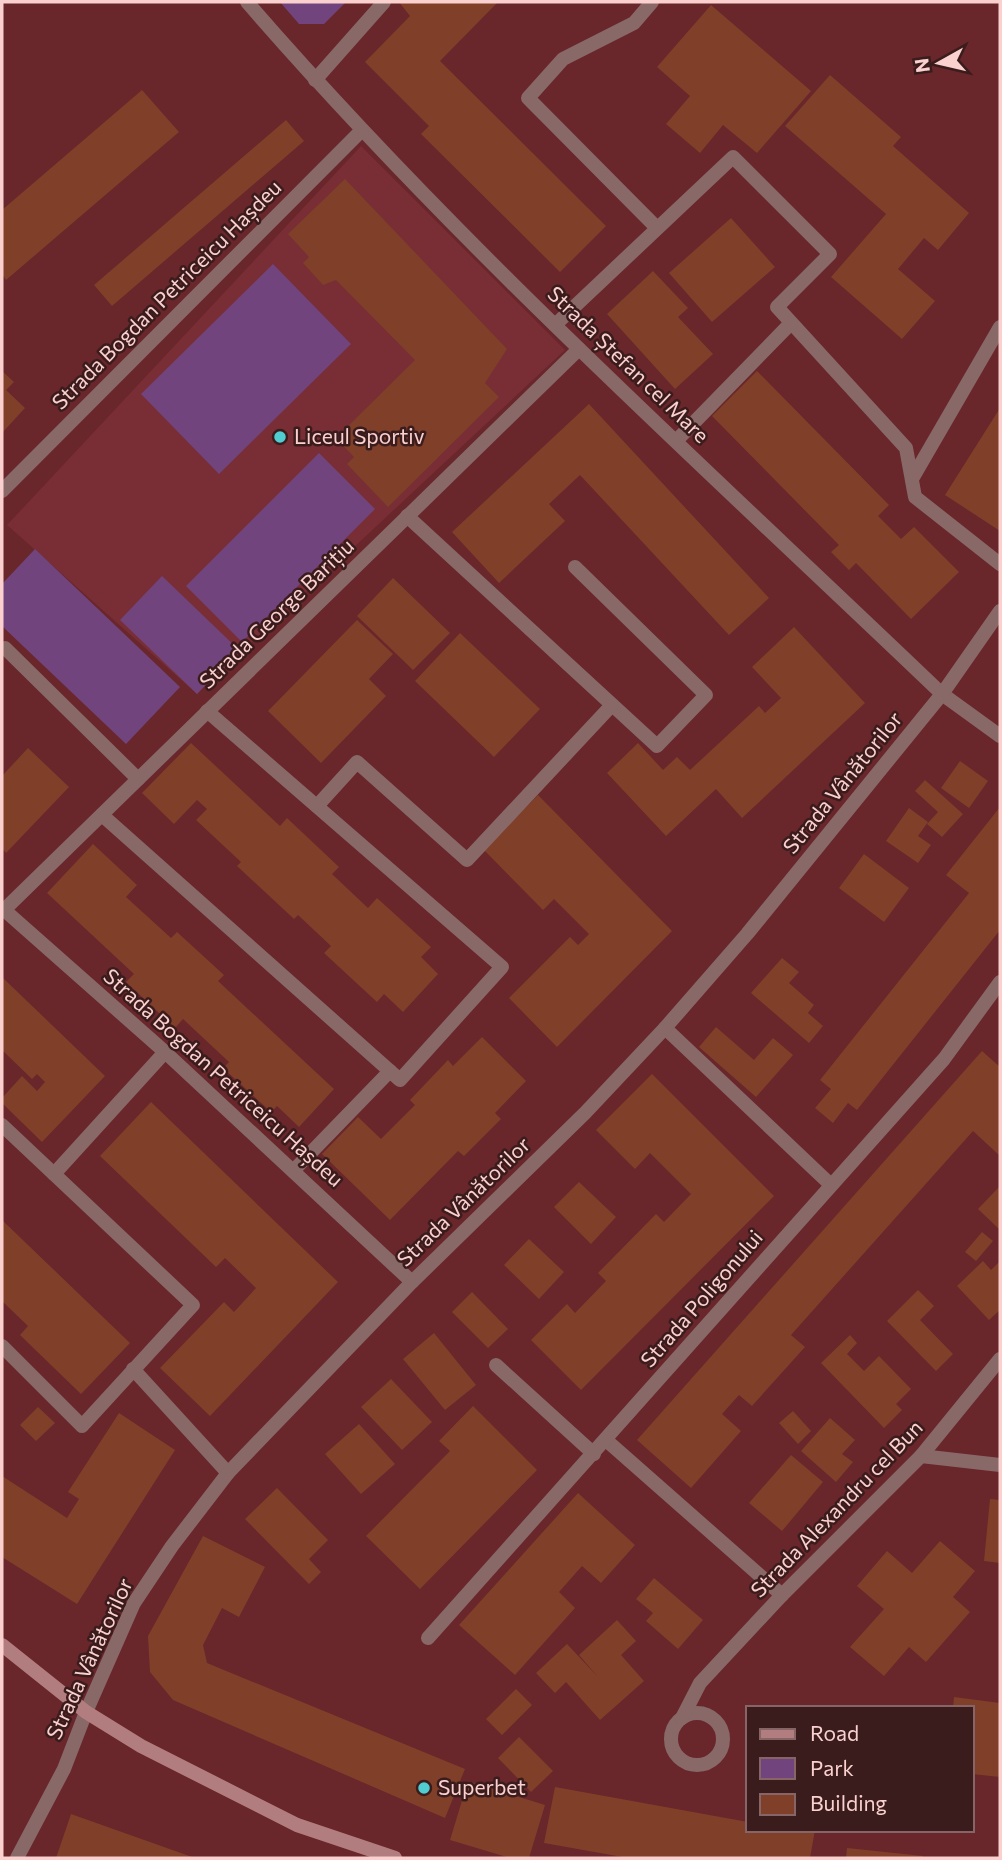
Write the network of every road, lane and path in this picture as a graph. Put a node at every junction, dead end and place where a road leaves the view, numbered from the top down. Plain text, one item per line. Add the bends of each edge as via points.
1 (247, 2) edge
2 (384, 2) edge
3 (652, 2) edge
4 (315, 80) junction
5 (362, 130) junction
6 (657, 228) junction
7 (791, 323) junction
8 (555, 325) junction
9 (1000, 327) edge
10 (579, 349) junction
11 (676, 442) junction
12 (912, 480) junction
13 (2, 491) edge
14 (407, 516) junction
15 (1000, 564) edge
16 (575, 567) dead end
17 (1000, 611) edge
18 (5, 648) dead end
19 (942, 694) junction
20 (612, 705) junction
21 (207, 711) junction
22 (1000, 736) edge
23 (138, 779) junction
24 (317, 806) junction
25 (102, 814) junction
26 (3, 909) edge
27 (1000, 982) edge
28 (665, 1028) junction
29 (165, 1052) junction
30 (390, 1072) junction
31 (2, 1125) edge
32 (294, 1170) junction
33 (54, 1174) junction
34 (831, 1185) junction
35 (412, 1282) junction
36 (2, 1346) edge
37 (1000, 1359) edge
38 (496, 1365) dead end
39 (133, 1369) junction
40 (606, 1440) junction
41 (594, 1454) junction
42 (921, 1456) junction
43 (1000, 1465) edge
44 (228, 1473) junction
45 (782, 1595) junction
46 (428, 1638) dead end
47 (2, 1645) edge
48 (700, 1683) junction
49 (86, 1712) junction
50 (709, 1716) junction
51 (681, 1718) junction
52 (17, 1858) edge
53 (395, 1858) edge

1 - 4 street, Strada Ștefan cel Mare
2 - 4 street
3 - 6 street via 634,23 564,58 528,98
4 - 5 street, Strada Ștefan cel Mare
5 - 8 street, Strada Ștefan cel Mare
5 - 13 street, Strada Bogdan Petriceicu Hașdeu
6 - 7 street via 733,158 830,254 777,307
6 - 8 street
7 - 11 street
7 - 12 street via 906,448
8 - 10 street, Strada Ștefan cel Mare
9 - 12 street
10 - 11 street, Strada Ștefan cel Mare
10 - 14 street, Strada George Barițiu
11 - 19 street, Strada Ștefan cel Mare
12 - 15 street via 915,497
14 - 20 street
14 - 21 street, Strada George Barițiu
16 - 20 street via 706,695 657,746
17 - 19 street, Strada Vânătorilor
18 - 23 street
19 - 22 street, Strada Ștefan cel Mare
19 - 28 street, Strada Vânătorilor
20 - 24 street via 467,860 357,762
21 - 23 street, Strada George Barițiu
21 - 24 street
23 - 25 street, Strada George Barițiu
24 - 30 street via 502,967 400,1080
25 - 26 street, Strada George Barițiu
25 - 30 street
26 - 29 street, Strada Bogdan Petriceicu Hașdeu
27 - 34 street, Strada Poligonului via 944,1059
28 - 34 street
28 - 35 street, Strada Vânătorilor
29 - 32 street, Strada Bogdan Petriceicu Hașdeu
29 - 33 street
30 - 32 street
31 - 33 street
32 - 35 street, Strada Bogdan Petriceicu Hașdeu
33 - 39 street via 193,1305
34 - 40 street, Strada Poligonului
35 - 44 street, Strada Vânătorilor
36 - 39 street via 82,1426
37 - 42 street, Strada Alexandru cel Bun
38 - 41 street
39 - 44 street
40 - 41 street, Strada Poligonului
40 - 45 street
41 - 46 street, Strada Poligonului
42 - 43 street
42 - 45 street, Strada Alexandru cel Bun
44 - 49 street, Strada Vânătorilor via 134,1603
45 - 48 street, Strada Alexandru cel Bun
47 - 49 main road
48 - 50 street
48 - 51 street, Strada Alexandru cel Bun
49 - 52 street, Strada Vânătorilor via 64,1769
49 - 53 main road via 141,1746 297,1825
50 - 51 street via 701,1713
50 - 51 street via 723,1738 721,1749 700,1765 685,1762 673,1749 672,1732

